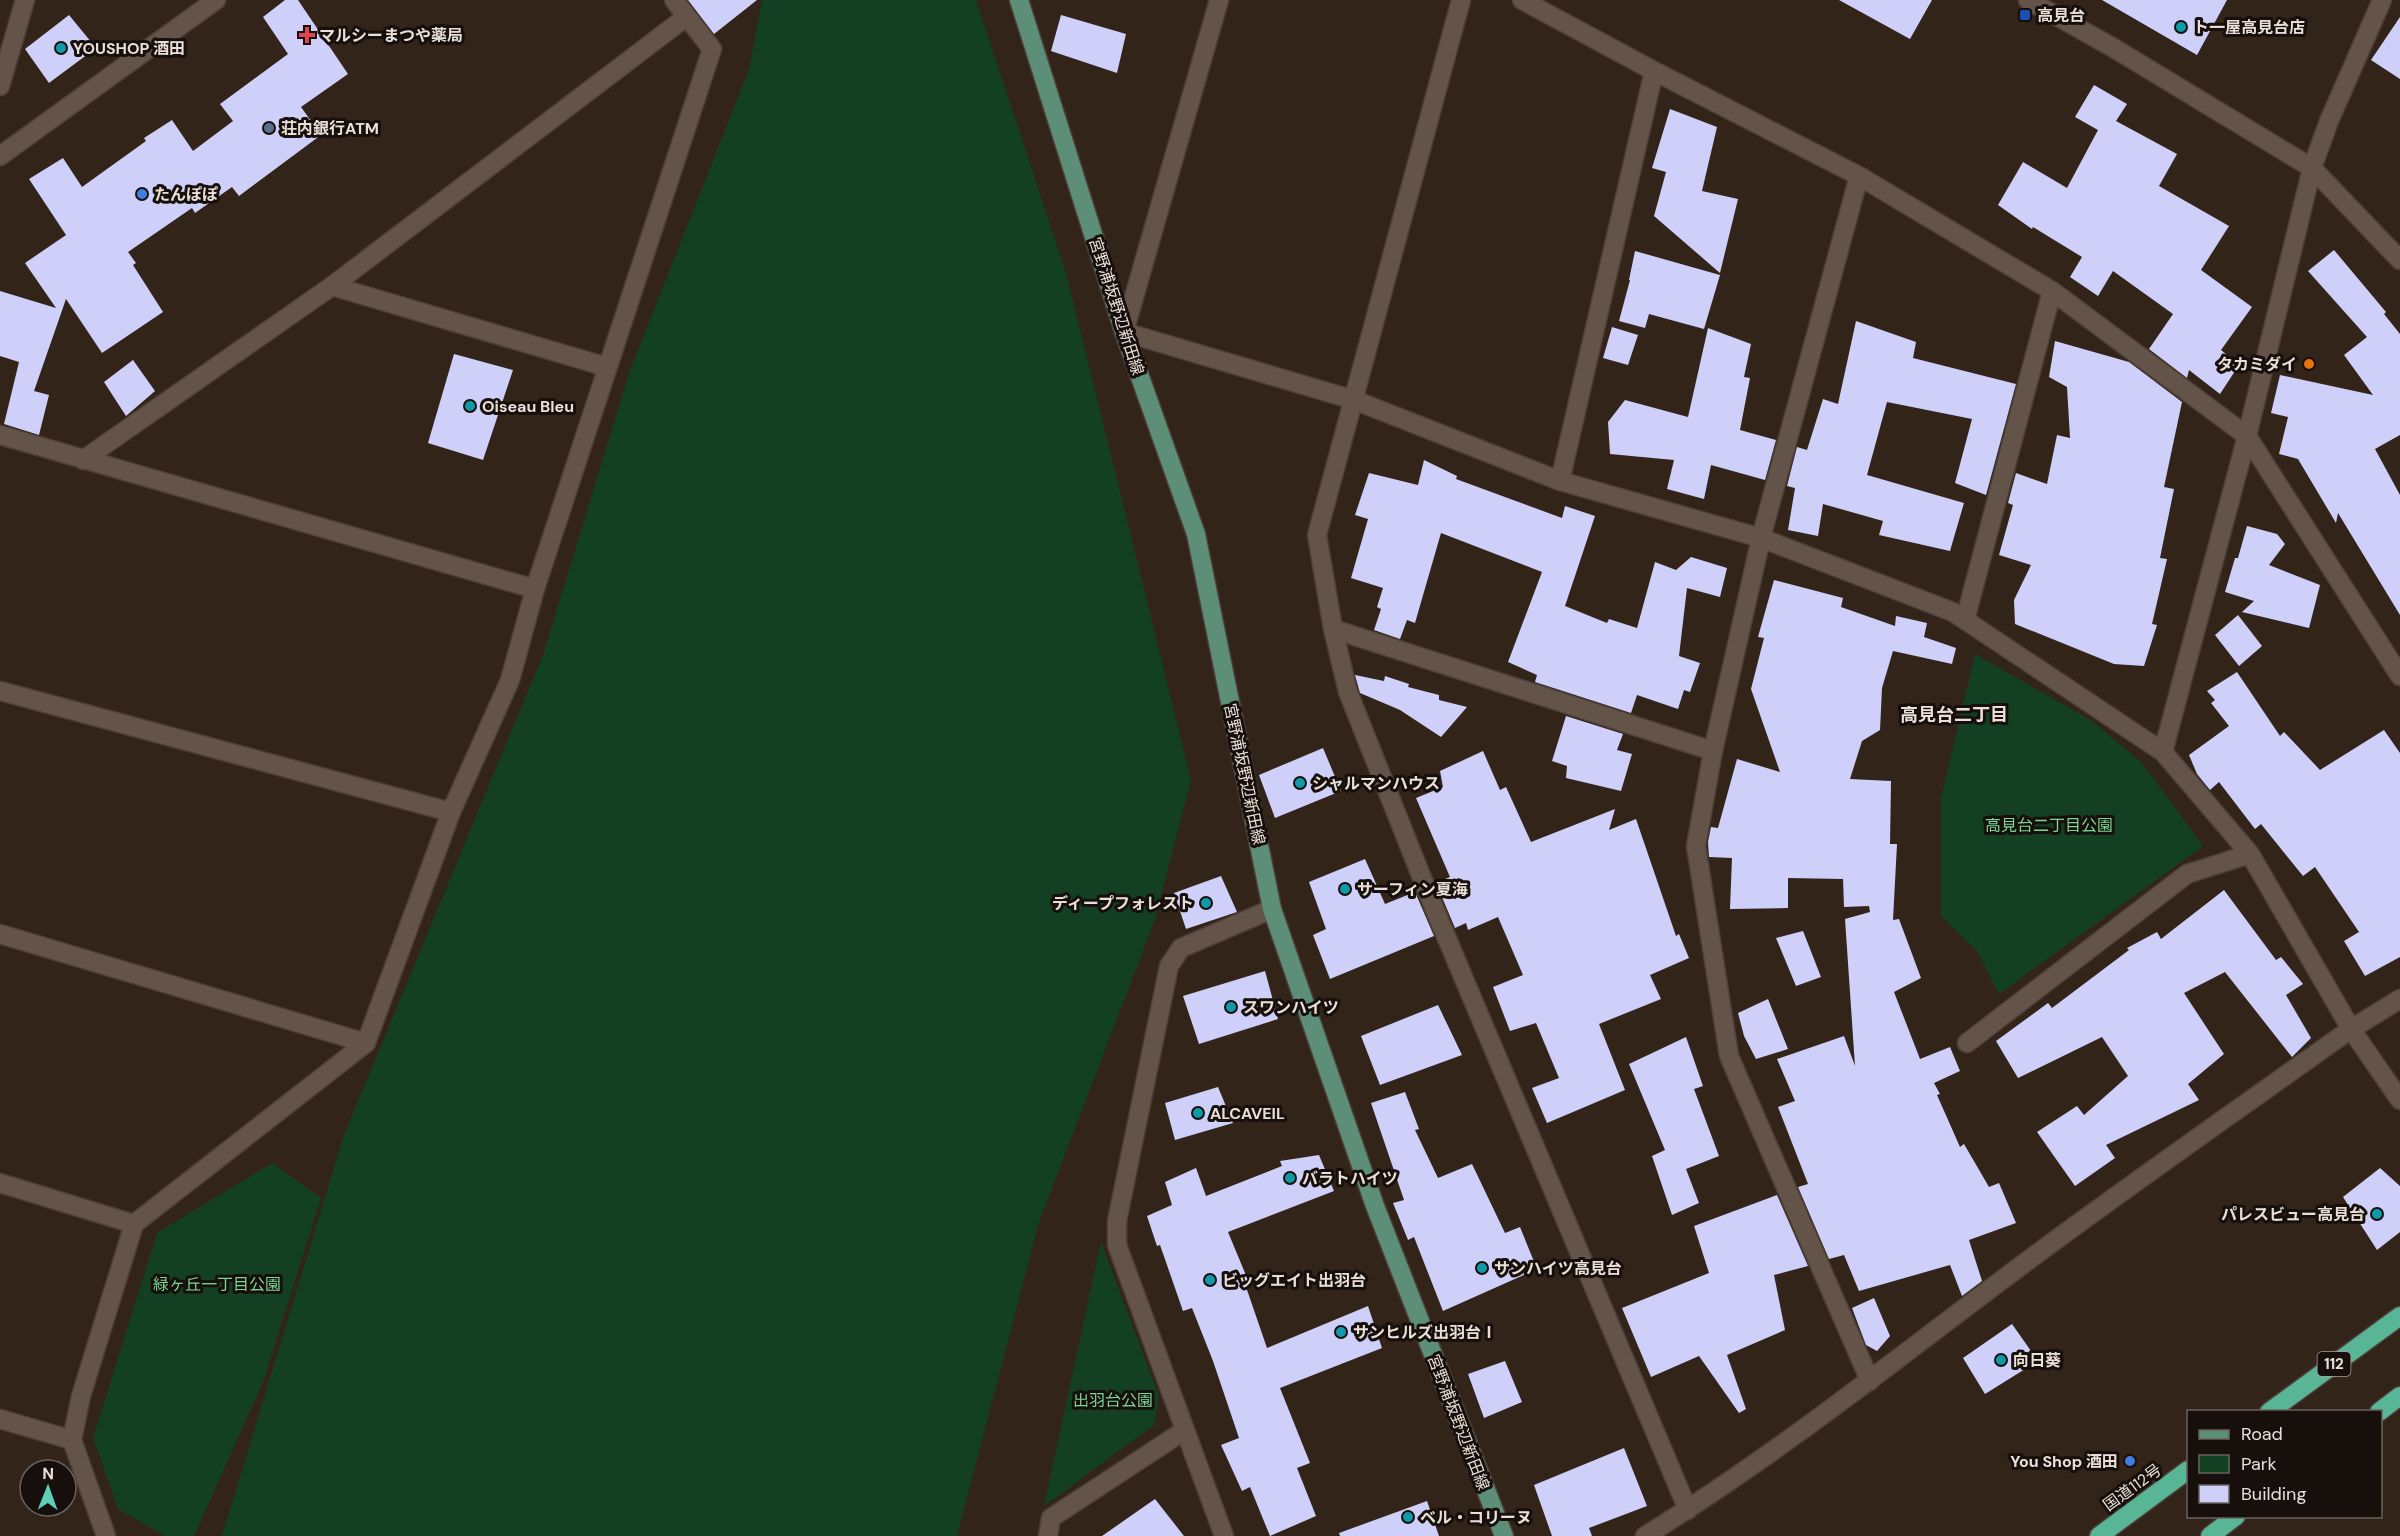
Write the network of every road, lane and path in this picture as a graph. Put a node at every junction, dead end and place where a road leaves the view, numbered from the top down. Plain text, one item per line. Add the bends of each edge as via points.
1 (25, 0) edge
2 (216, 0) edge
3 (674, 0) edge
4 (1019, 0) edge
5 (1219, 0) edge
6 (1461, 0) edge
7 (1522, 0) edge
8 (2028, 0) edge
9 (2382, 0) edge
10 (686, 17) junction
11 (1654, 71) junction
12 (0, 86) edge
13 (0, 156) edge
14 (2312, 168) junction
15 (1859, 176) junction
16 (2400, 260) edge
17 (332, 286) junction
18 (2052, 291) junction
19 (1124, 332) junction
20 (607, 367) junction
21 (1354, 400) junction
22 (0, 435) edge
23 (2247, 436) junction
24 (83, 460) junction
25 (1560, 481) junction
26 (1761, 538) junction
27 (535, 589) junction
28 (1965, 620) junction
29 (1333, 629) junction
30 (2400, 676) edge
31 (0, 691) edge
32 (1713, 751) junction
33 (2163, 752) junction
34 (452, 812) junction
35 (2250, 854) junction
36 (1272, 909) junction
37 (0, 934) edge
38 (2400, 999) edge
39 (2351, 1029) junction
40 (1968, 1043) dead end
41 (366, 1044) junction
42 (2400, 1100) edge
43 (0, 1183) edge
44 (134, 1224) junction
45 (2400, 1316) edge
46 (1870, 1381) junction
47 (2400, 1396) edge
48 (2272, 1410) edge
49 (2382, 1410) edge
50 (0, 1419) edge
51 (1185, 1430) junction
52 (72, 1440) junction
53 (2187, 1471) edge
54 (1688, 1510) junction
55 (2233, 1518) edge
56 (106, 1536) edge
57 (1048, 1536) edge
58 (1224, 1536) edge
59 (1504, 1536) edge
60 (1646, 1536) edge
61 (2099, 1536) edge
62 (2210, 1536) edge

1 - 12 street
2 - 13 street
3 - 10 street
4 - 19 main road, 宮野浦坂野辺新田線
5 - 19 street
6 - 21 street
7 - 11 street
8 - 14 street
9 - 14 street
10 - 17 street
10 - 20 street via 712,49
11 - 15 street
11 - 25 street
14 - 16 street
14 - 23 street
15 - 18 street
15 - 26 street
17 - 20 street
17 - 24 street
18 - 23 street
18 - 28 street
19 - 21 street
19 - 36 main road, 宮野浦坂野辺新田線 via 1196,534
20 - 27 street
21 - 25 street
21 - 29 street via 1317,535
22 - 24 street
23 - 30 street
23 - 33 street
24 - 27 street
25 - 26 street
26 - 28 street
26 - 32 street
27 - 34 street via 510,680
28 - 33 street
29 - 32 street
29 - 54 street via 1348,692 1432,903
31 - 34 street
32 - 46 street via 1696,846 1729,1056
33 - 35 street
34 - 41 street
35 - 39 street
35 - 40 street via 2187,874
36 - 51 street via 1182,948 1169,966 1117,1221 1117,1245
36 - 59 main road, 宮野浦坂野辺新田線 via 1375,1206
37 - 41 street
38 - 39 street
39 - 42 street
39 - 46 street via 2052,1243
41 - 44 street
43 - 44 street
44 - 52 street via 81,1396
45 - 48 highway, 112
46 - 54 street
47 - 49 highway
50 - 52 street
51 - 57 street via 1051,1518
51 - 58 street
52 - 56 street
53 - 61 highway, 国道112号
54 - 60 street
55 - 62 highway

